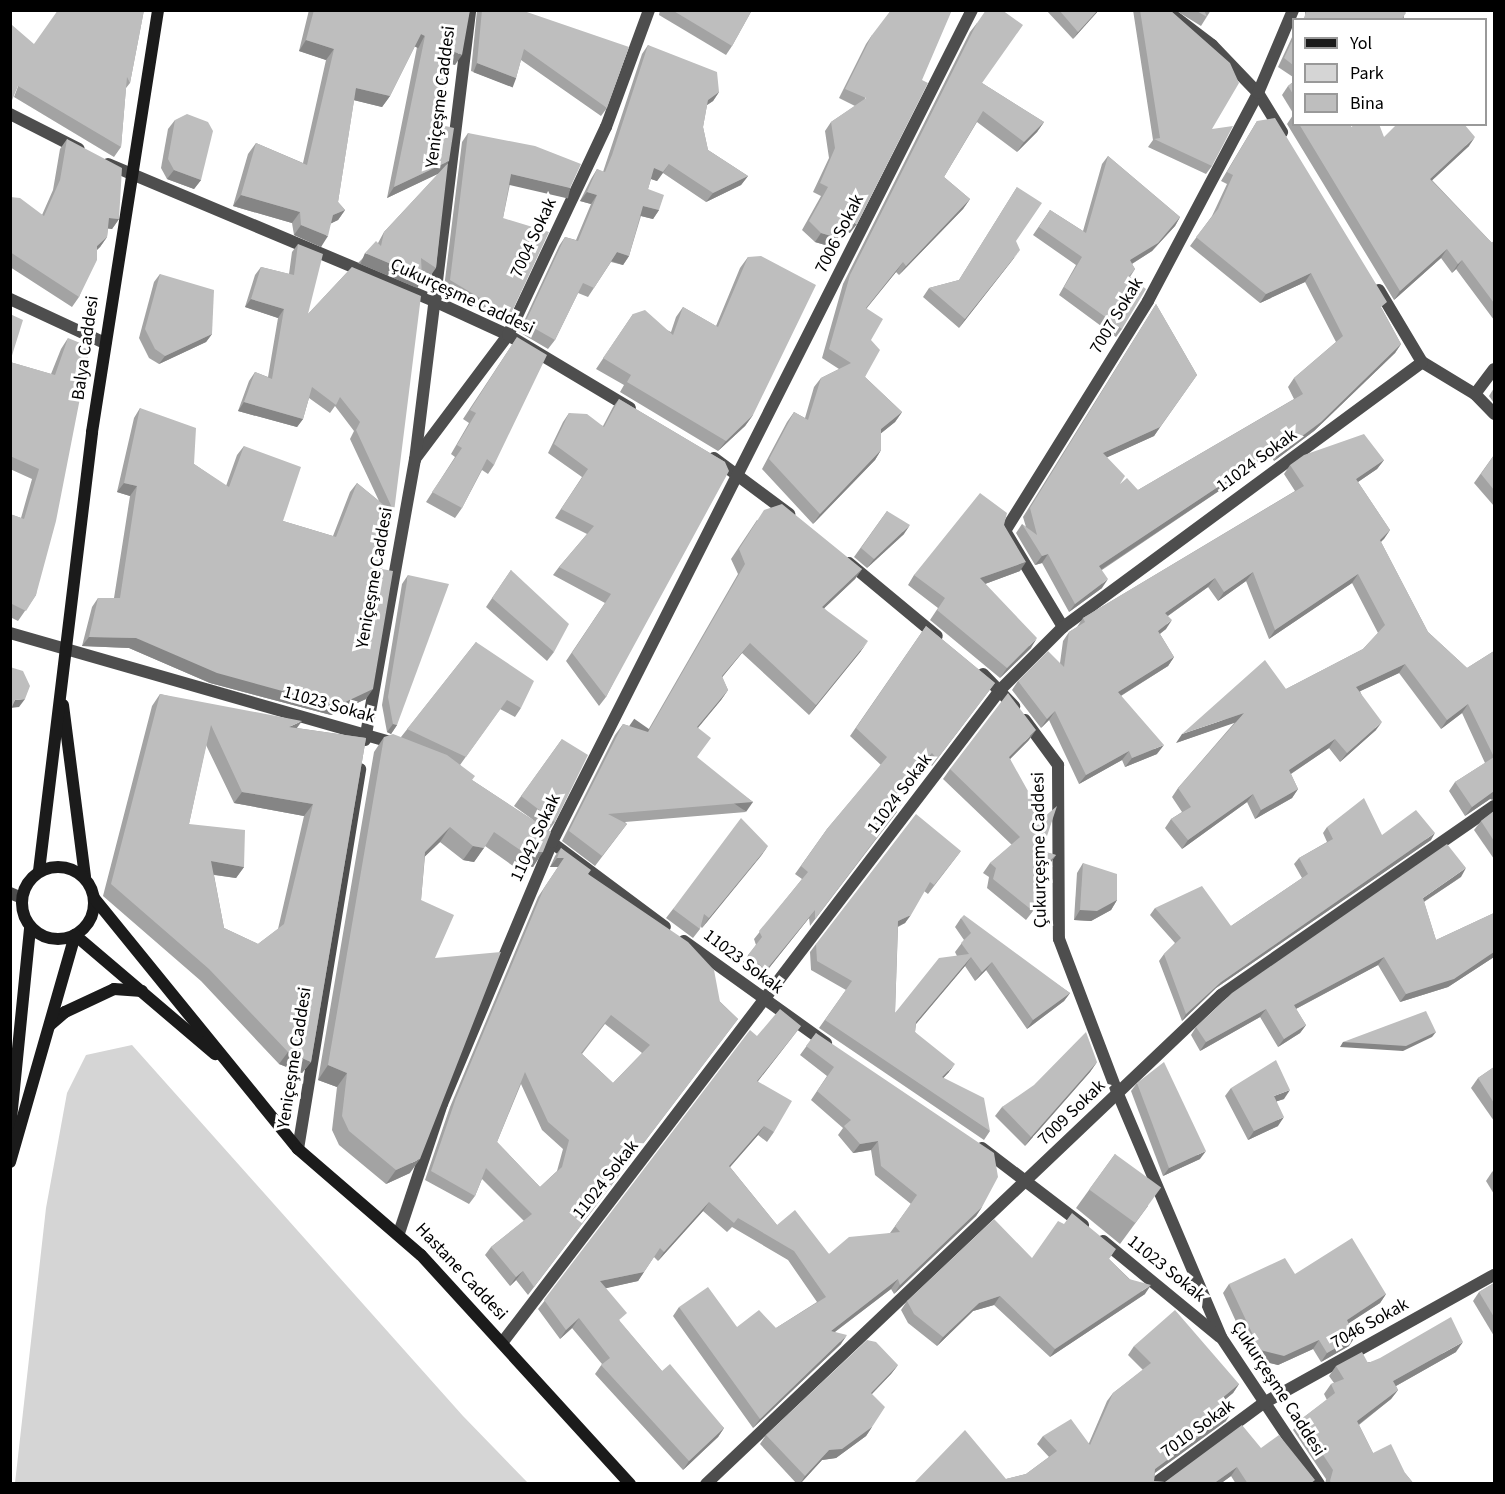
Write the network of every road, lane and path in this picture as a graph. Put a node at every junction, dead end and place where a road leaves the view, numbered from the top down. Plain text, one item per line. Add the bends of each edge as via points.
1 (158, 10) edge
2 (470, 10) edge
3 (648, 10) edge
4 (972, 10) edge
5 (1166, 10) edge
6 (1293, 10) edge
7 (1258, 93) junction
8 (10, 114) edge
9 (1288, 142) edge
10 (130, 175) junction
11 (1373, 282) edge
12 (10, 299) edge
13 (432, 300) junction
14 (508, 336) junction
15 (105, 343) junction
16 (1422, 362) junction
17 (1494, 369) edge
18 (1475, 394) junction
19 (639, 413) edge
20 (1494, 414) edge
21 (699, 449) edge
22 (415, 460) junction
23 (740, 473) junction
24 (803, 525) edge
25 (839, 555) edge
26 (1063, 627) junction
27 (10, 633) edge
28 (947, 644) edge
29 (67, 653) junction
30 (974, 666) edge
31 (1001, 689) junction
32 (60, 692) junction
33 (366, 733) junction
34 (409, 749) edge
35 (1494, 806) edge
36 (524, 822) edge
37 (552, 842) junction
38 (39, 871) junction
39 (85, 877) junction
40 (16, 895) edge
41 (94, 898) junction
42 (30, 928) junction
43 (75, 936) junction
44 (142, 990) junction
45 (767, 1003) junction
46 (49, 1026) junction
47 (835, 1049) edge
48 (1118, 1094) junction
49 (258, 1095) junction
50 (10, 1129) edge
51 (970, 1140) edge
52 (298, 1149) junction
53 (10, 1162) edge
54 (1028, 1180) junction
55 (399, 1233) junction
56 (1494, 1275) edge
57 (1221, 1337) junction
58 (502, 1343) junction
59 (1262, 1404) junction
60 (630, 1484) edge
61 (706, 1484) edge
62 (1154, 1484) edge
63 (1319, 1484) edge

1 - 10 main road, Balya Caddesi
2 - 13 street, Yeniçeşme Caddesi
3 - 14 street, 7004 Sokak via 606,127
4 - 23 street, 7006 Sokak
5 - 7 street via 1212,45
6 - 7 street, 7007 Sokak
7 - 9 street
7 - 26 street, 7007 Sokak via 1148,301 1005,531
8 - 10 street, Çukurçeşme Caddesi
10 - 13 street, Çukurçeşme Caddesi
10 - 15 main road, Balya Caddesi
11 - 16 street
12 - 15 street
13 - 14 street, Çukurçeşme Caddesi
13 - 22 street, Yeniçeşme Caddesi
14 - 19 street, Çukurçeşme Caddesi
14 - 22 street, 7004 Sokak
15 - 29 main road, Balya Caddesi
16 - 18 street
16 - 26 street, 11024 Sokak
17 - 18 street
18 - 20 street
21 - 23 street
22 - 33 street, Yeniçeşme Caddesi
23 - 24 street
23 - 37 street, 11042 Sokak
25 - 28 street
26 - 31 street, 11024 Sokak
27 - 29 street, 11023 Sokak
29 - 32 main road, Balya Caddesi
29 - 33 street, 11023 Sokak
30 - 31 street, Çukurçeşme Caddesi
31 - 45 street, 11024 Sokak
31 - 48 street, Çukurçeşme Caddesi via 1058,765 1059,939
32 - 38 main road, Balya Caddesi
32 - 39 main road, Balya Caddesi
33 - 34 street, 11023 Sokak
33 - 52 street, Yeniçeşme Caddesi
35 - 48 street, 7009 Sokak via 1221,995
36 - 37 street, 11023 Sokak
37 - 45 street, 11023 Sokak
37 - 55 street, 11042 Sokak via 442,1104
38 - 39 main road via 63,868
38 - 40 main road, Balya Caddesi
39 - 41 main road, Balya Caddesi
40 - 42 main road, Balya Caddesi
41 - 43 main road via 91,920
41 - 49 main road, Hastane Caddesi
42 - 43 main road via 51,939
42 - 50 main road, Balya Caddesi
43 - 44 main road, Hastane Caddesi
43 - 46 main road
44 - 46 main road via 114,989 65,1012
44 - 49 main road, Hastane Caddesi
45 - 47 street, 11023 Sokak
45 - 58 street, 11024 Sokak
46 - 53 main road
48 - 54 street, 7009 Sokak
48 - 57 street, Çukurçeşme Caddesi
49 - 52 main road, Hastane Caddesi
51 - 54 street, 11023 Sokak
52 - 55 main road, Hastane Caddesi
54 - 57 street, 11023 Sokak
54 - 61 street, 7009 Sokak
55 - 58 main road, Hastane Caddesi
56 - 59 street, 7046 Sokak
57 - 59 street, Çukurçeşme Caddesi
58 - 60 main road, Hastane Caddesi
59 - 62 street, 7010 Sokak
59 - 63 street, Çukurçeşme Caddesi

